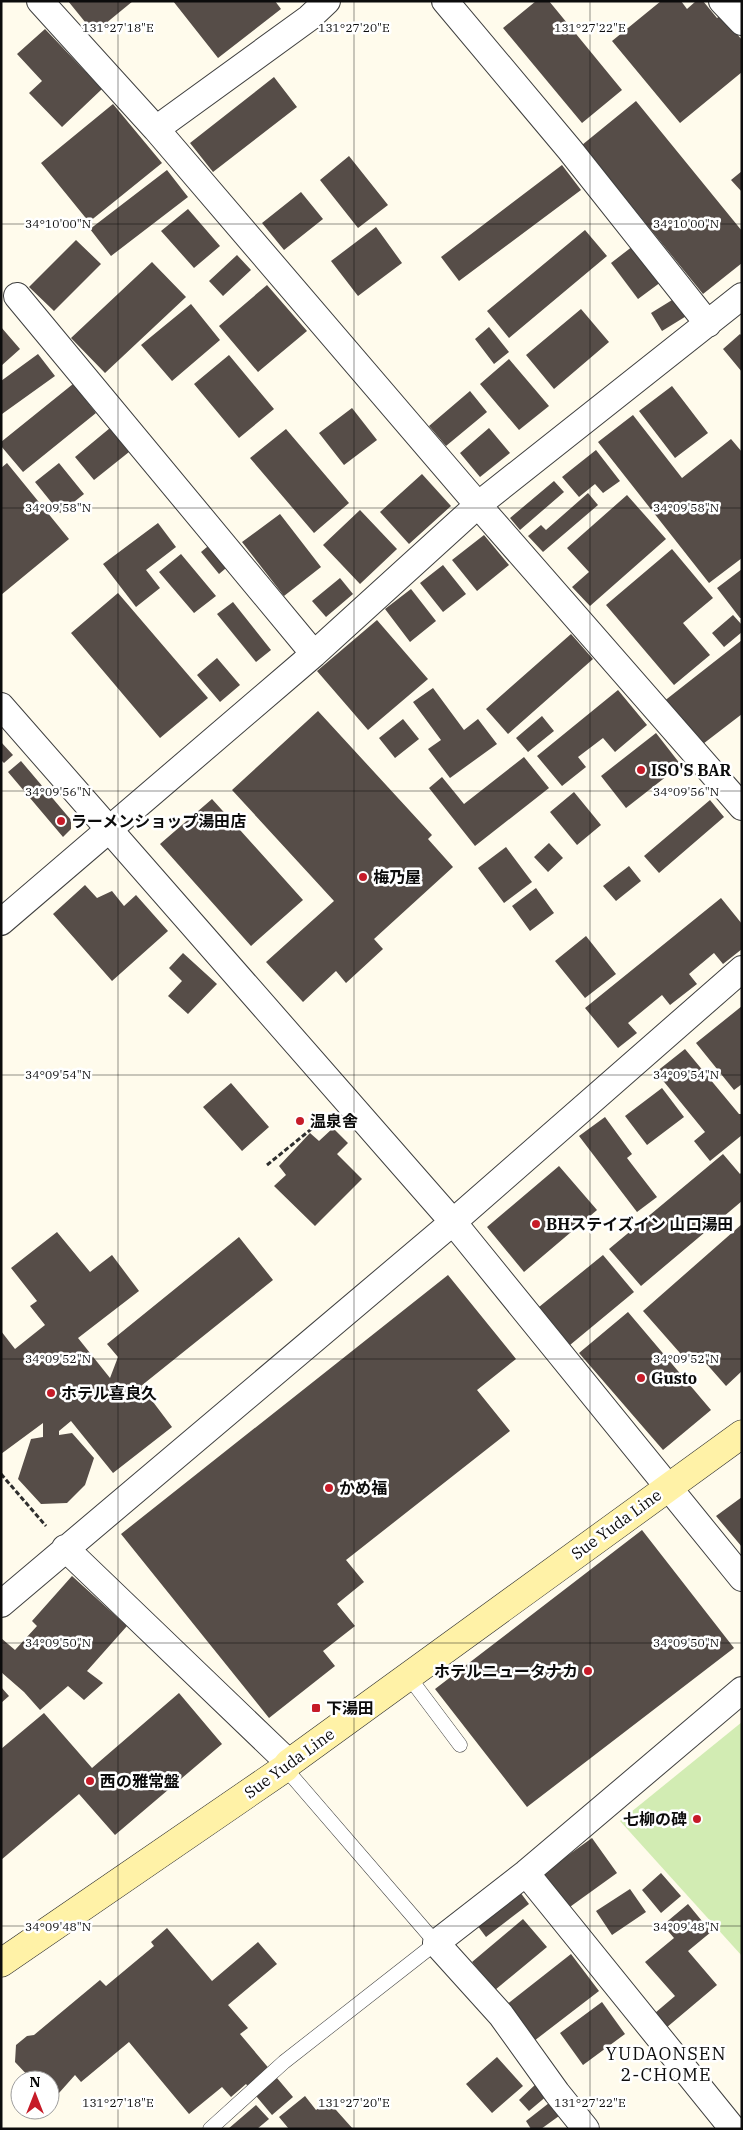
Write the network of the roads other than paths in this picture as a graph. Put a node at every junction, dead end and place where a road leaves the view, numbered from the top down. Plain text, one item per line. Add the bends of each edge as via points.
1 (40, 1) edge
2 (444, 1) edge
3 (722, 1) edge
4 (310, 7) edge
5 (742, 22) edge
6 (156, 129) junction
7 (18, 296) dead end
8 (742, 296) edge
9 (708, 324) junction
10 (478, 505) junction
11 (314, 654) junction
12 (1, 706) edge
13 (742, 807) edge
14 (111, 830) junction
15 (1, 922) edge
16 (742, 969) edge
17 (452, 1222) junction
18 (742, 1434) edge
19 (667, 1486) junction
20 (65, 1548) junction
21 (742, 1578) edge
22 (1, 1604) edge
23 (409, 1677) junction
24 (742, 1690) edge
25 (460, 1745) dead end
26 (287, 1766) junction
27 (526, 1873) junction
28 (436, 1943) junction
29 (1, 1963) edge
30 (210, 2129) edge
31 (586, 2129) edge
32 (733, 2129) edge

1 - 6 street
2 - 9 street via 570,150
3 - 5 street
4 - 6 street
6 - 10 street
7 - 11 street
8 - 9 street
9 - 10 street
10 - 11 street
10 - 13 street
11 - 14 street
12 - 14 street
14 - 15 street
14 - 17 street
16 - 17 street
17 - 19 street
17 - 20 street
18 - 19 main road, Sue Yuda Line
19 - 21 street
19 - 23 main road, Sue Yuda Line
20 - 22 street
20 - 26 street
23 - 25 lane
23 - 26 main road, Sue Yuda Line
24 - 27 street
26 - 28 lane
26 - 29 main road, Sue Yuda Line
27 - 28 street
27 - 32 street
28 - 30 lane via 284,2062
28 - 31 street via 501,2015 556,2093

